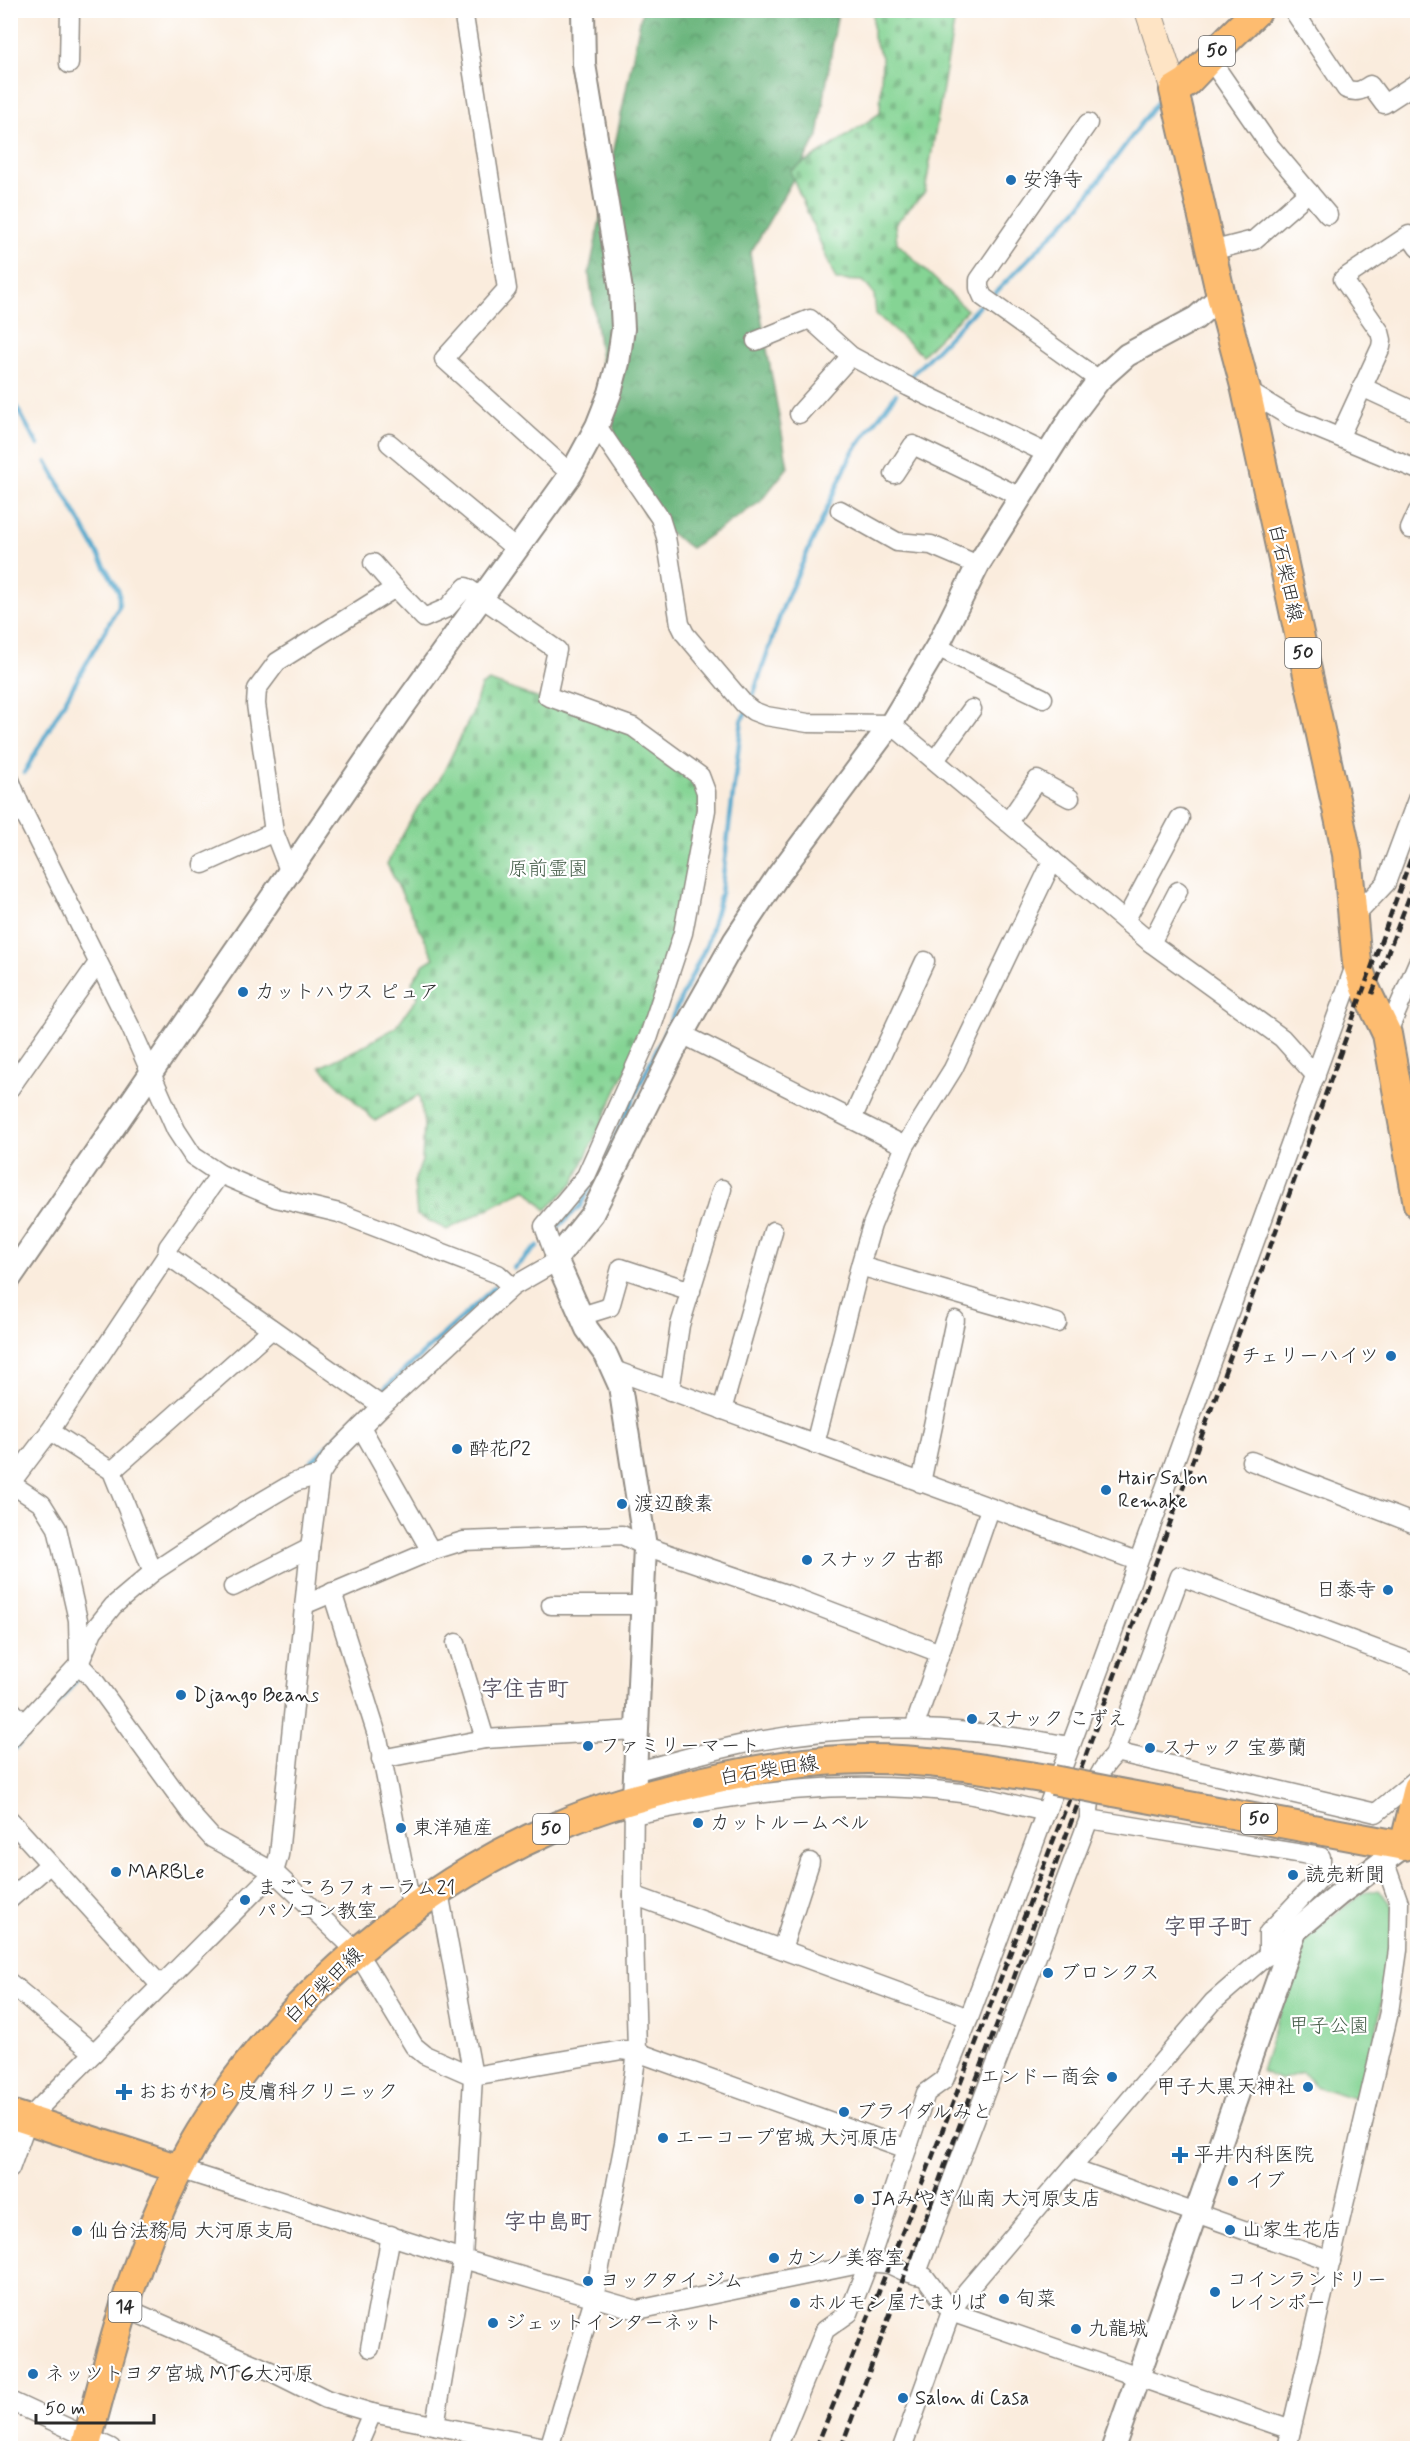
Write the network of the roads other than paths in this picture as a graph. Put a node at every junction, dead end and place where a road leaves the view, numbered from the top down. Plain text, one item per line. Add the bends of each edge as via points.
1 (70, 10) edge
2 (464, 10) edge
3 (583, 10) edge
4 (1148, 10) edge
5 (1258, 10) edge
6 (1293, 10) edge
7 (1210, 59) junction
8 (69, 64) dead end
9 (1418, 82) edge
10 (1174, 90) junction
11 (1088, 123) dead end
12 (1309, 192) junction
13 (1328, 215) dead end
14 (1418, 248) edge
15 (1211, 251) junction
16 (1221, 296) junction
17 (756, 341) dead end
18 (851, 356) junction
19 (1099, 380) junction
20 (1362, 387) junction
21 (1246, 390) junction
22 (1418, 413) edge
23 (799, 414) dead end
24 (597, 426) junction
25 (1340, 436) junction
26 (389, 443) dead end
27 (1048, 454) junction
28 (1418, 470) edge
29 (571, 474) junction
30 (894, 474) dead end
31 (1021, 497) junction
32 (840, 510) dead end
33 (1418, 511) edge
34 (1410, 529) dead end
35 (517, 549) junction
36 (373, 563) dead end
37 (978, 565) junction
38 (395, 588) junction
39 (482, 598) junction
40 (938, 647) junction
41 (1043, 698) dead end
42 (972, 709) dead end
43 (891, 724) junction
44 (935, 760) junction
45 (10, 780) edge
46 (1418, 797) edge
47 (1070, 798) dead end
48 (20, 805) junction
49 (1180, 818) dead end
50 (10, 822) edge
51 (1008, 822) junction
52 (274, 832) junction
53 (1053, 860) junction
54 (202, 864) dead end
55 (290, 873) junction
56 (1178, 891) dead end
57 (1354, 917) junction
58 (1125, 921) junction
59 (1151, 943) junction
60 (925, 961) dead end
61 (98, 963) junction
62 (1357, 963) junction
63 (1418, 963) edge
64 (682, 1034) junction
65 (1387, 1034) junction
66 (150, 1073) junction
67 (1316, 1076) junction
68 (10, 1088) edge
69 (852, 1119) junction
70 (905, 1146) junction
71 (220, 1174) junction
72 (722, 1189) dead end
73 (1418, 1204) edge
74 (773, 1231) dead end
75 (167, 1255) junction
76 (556, 1259) junction
77 (860, 1266) junction
78 (10, 1278) edge
79 (512, 1287) junction
80 (691, 1291) junction
81 (581, 1316) junction
82 (955, 1320) dead end
83 (1057, 1323) dead end
84 (272, 1329) junction
85 (614, 1370) junction
86 (670, 1390) junction
87 (382, 1406) junction
88 (722, 1410) junction
89 (361, 1427) junction
90 (50, 1431) junction
91 (815, 1444) junction
92 (1251, 1461) dead end
93 (112, 1471) junction
94 (320, 1475) junction
95 (921, 1483) junction
96 (11, 1484) edge
97 (990, 1509) junction
98 (1418, 1525) edge
99 (645, 1546) junction
100 (310, 1548) junction
101 (431, 1551) junction
102 (1137, 1561) junction
103 (153, 1572) junction
104 (233, 1587) dead end
105 (332, 1592) junction
106 (306, 1604) junction
107 (551, 1605) dead end
108 (642, 1605) junction
109 (456, 1642) dead end
110 (940, 1653) junction
111 (79, 1664) junction
112 (1418, 1665) edge
113 (10, 1709) edge
114 (24, 1724) junction
115 (914, 1728) junction
116 (636, 1730) junction
117 (10, 1739) edge
118 (485, 1739) junction
119 (1070, 1746) junction
120 (1115, 1752) junction
121 (381, 1758) junction
122 (1418, 1778) edge
123 (1418, 1788) edge
124 (634, 1795) junction
125 (1046, 1812) junction
126 (1089, 1819) junction
127 (12, 1826) edge
128 (1402, 1851) edge
129 (810, 1862) dead end
130 (50, 1864) junction
131 (274, 1872) junction
132 (439, 1892) junction
133 (633, 1895) junction
134 (10, 1899) edge
135 (412, 1910) junction
136 (1295, 1931) junction
137 (782, 1950) junction
138 (356, 1953) junction
139 (1268, 1956) junction
140 (10, 1983) edge
141 (161, 1986) junction
142 (969, 2018) junction
143 (637, 2052) junction
144 (94, 2053) junction
145 (473, 2076) junction
146 (19, 2117) edge
147 (907, 2149) junction
148 (10, 2169) edge
149 (179, 2169) junction
150 (1072, 2169) junction
151 (1195, 2213) junction
152 (391, 2235) junction
153 (463, 2259) junction
154 (1331, 2261) junction
155 (869, 2262) junction
156 (916, 2275) junction
157 (594, 2298) junction
158 (125, 2308) junction
159 (951, 2312) junction
160 (370, 2348) dead end
161 (1137, 2377) junction
162 (10, 2401) edge
163 (372, 2413) junction
164 (435, 2424) junction
165 (1291, 2430) junction
166 (95, 2445) edge
167 (357, 2448) edge
168 (549, 2448) edge
169 (777, 2448) edge
170 (902, 2448) edge
171 (1113, 2448) edge
172 (1287, 2448) edge

1 - 8 street
2 - 29 street via 507,289 444,359
3 - 24 street via 584,64 621,290 623,329 618,363
4 - 10 main road
5 - 7 main road, 50
6 - 9 street via 1346,89 1360,91 1370,85 1384,104
7 - 10 main road, 50
7 - 12 street via 1270,146
10 - 15 main road, 白石柴田線 / 50
11 - 19 street via 979,280 979,288 983,297
12 - 13 street
12 - 15 street via 1254,240
14 - 20 street via 1409,235 1343,279 1382,340
15 - 16 main road, 白石柴田線 / 50
16 - 19 street via 1196,318 1127,354
16 - 21 main road, 白石柴田線 / 50
17 - 18 street via 810,319
18 - 23 street
18 - 27 street
19 - 27 street
20 - 22 street
20 - 25 street
21 - 25 street via 1292,418
21 - 57 main road, 白石柴田線 / 50 via 1347,854
24 - 29 street
24 - 43 street via 660,518 680,624 748,708 766,716 808,723
25 - 28 street
26 - 35 street
27 - 31 street
29 - 35 street
30 - 31 street via 913,445
31 - 37 street
32 - 37 street via 897,542 931,545
33 - 34 street
35 - 39 street
36 - 38 street
37 - 40 street
38 - 39 street via 424,618 447,608 466,587
38 - 52 street via 277,662 257,689
39 - 55 street
39 - 76 street via 557,650 547,696 633,727 700,777 706,792 690,900 649,1036 586,1176 544,1226
40 - 41 street
40 - 43 street
42 - 44 street
43 - 44 street
43 - 64 street via 771,886 735,940
44 - 51 street
45 - 48 street
46 - 57 street via 1386,883
47 - 51 street via 1037,780
48 - 50 street
48 - 61 street
49 - 58 street
51 - 53 street
52 - 54 street
52 - 55 street
53 - 58 street
53 - 70 street via 953,1069
55 - 66 street
56 - 59 street
57 - 62 main road, 白石柴田線 / 50
58 - 59 street
59 - 67 street via 1282,1038
60 - 69 street
61 - 66 street
61 - 68 street
62 - 65 main road, 白石柴田線 / 50
62 - 67 street
63 - 65 street
64 - 69 street
64 - 76 street via 592,1214
65 - 73 main road, 白石柴田線 / 50
66 - 71 street via 176,1130 193,1156
66 - 78 street
67 - 102 street
69 - 70 street
70 - 77 street via 872,1225
71 - 75 street via 168,1247
71 - 79 street via 276,1198 339,1213 498,1274
72 - 80 street
74 - 88 street
75 - 84 street
75 - 90 street
76 - 79 street
76 - 81 street
77 - 83 street
77 - 91 street
79 - 87 street
80 - 81 street via 621,1268 610,1307
80 - 86 street via 680,1325
81 - 85 street
82 - 95 street
84 - 87 street
84 - 93 street
85 - 86 street
85 - 99 street via 624,1407
86 - 88 street
87 - 89 street
88 - 91 street
89 - 94 street via 332,1456
89 - 101 street
90 - 93 street
90 - 96 street
91 - 95 street
92 - 98 street
93 - 103 street
94 - 100 street
94 - 103 street via 295,1482
95 - 97 street
96 - 111 street via 42,1504 57,1528 78,1620
97 - 102 street
97 - 110 street
99 - 101 street via 622,1535 463,1541
99 - 108 street
99 - 110 street
100 - 104 street
100 - 106 street
101 - 105 street
102 - 119 street
103 - 111 street via 113,1606 93,1631
105 - 106 street
105 - 121 street
106 - 131 street
107 - 108 street
108 - 116 street
109 - 118 street
110 - 115 street
111 - 114 street
111 - 131 street via 212,1838
112 - 120 street via 1180,1576
113 - 114 street
114 - 117 street
115 - 119 street via 1014,1736
115 - 124 street via 859,1729 754,1742
116 - 118 street
116 - 124 street
118 - 121 street
119 - 125 street
120 - 122 street via 1376,1813
120 - 126 street via 1102,1768 1088,1803
121 - 135 street
123 - 128 main road
124 - 125 street via 717,1798 845,1785 963,1794
124 - 128 main road, 白石柴田線 / 50, bridge via 790,1764 867,1759 935,1762 1053,1780
124 - 132 main road, 白石柴田線 / 50 via 504,1852
124 - 133 street
125 - 142 street
126 - 139 street via 1321,1857 1320,1877 1268,1932
126 - 156 street
127 - 130 street
128 - 136 street
128 - 154 street via 1398,1950 1389,2012
129 - 137 street
130 - 134 street
130 - 141 street
131 - 138 street
131 - 141 street
132 - 135 main road, 白石柴田線 / 50
132 - 145 street
133 - 137 street
133 - 143 street
135 - 138 main road, 白石柴田線 / 50
136 - 139 street
136 - 151 street
137 - 142 street
138 - 145 street via 414,2046 425,2055
138 - 149 main road, 白石柴田線 / 50 via 259,2052
139 - 150 street via 1213,2002
140 - 144 street
141 - 144 street
142 - 147 street via 944,2080 926,2093
143 - 145 street via 622,2050
143 - 147 street
143 - 157 street
144 - 146 street
145 - 153 street
146 - 148 street
146 - 149 main road
147 - 155 street
149 - 152 street
149 - 158 main road, 14 via 147,2242
150 - 151 street
150 - 159 street
151 - 154 street
151 - 161 street
152 - 153 street
152 - 160 street
153 - 157 street
153 - 164 street
154 - 165 street
155 - 156 street via 889,2264
155 - 157 street via 636,2310
155 - 169 street via 849,2313 825,2330
156 - 159 street via 924,2277
157 - 168 street
158 - 163 street via 326,2398
158 - 166 main road, 14
159 - 161 street
159 - 170 street
161 - 165 street
161 - 171 street
162 - 166 street
163 - 164 street
163 - 167 street
164 - 168 street
165 - 172 street

